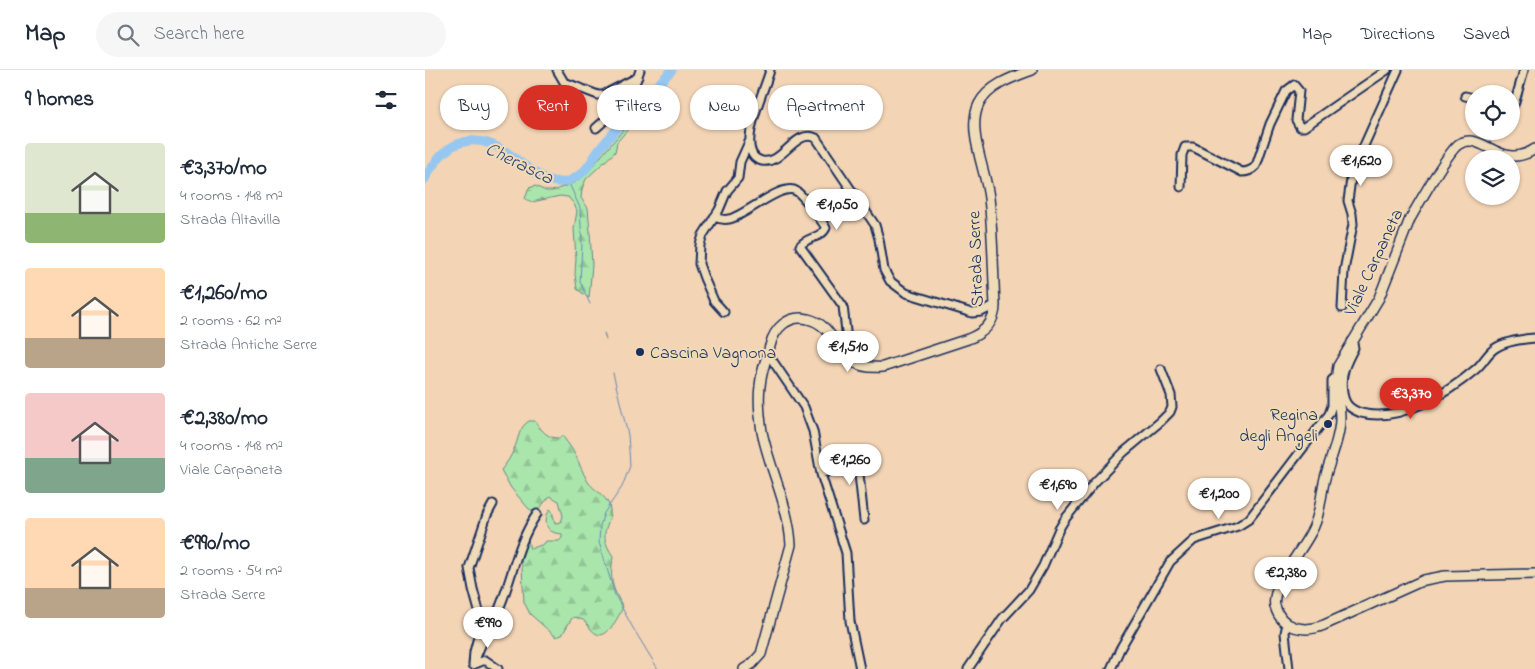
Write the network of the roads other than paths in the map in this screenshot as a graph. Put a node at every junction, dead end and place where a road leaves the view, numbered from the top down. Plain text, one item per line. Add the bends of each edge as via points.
1 (557, 70) edge
2 (770, 70) edge
3 (1032, 70) edge
4 (1387, 70) edge
5 (1398, 70) edge
6 (1523, 70) edge
7 (639, 73) edge
8 (1519, 85) edge
9 (596, 128) dead end
10 (749, 142) junction
11 (1535, 149) edge
12 (1181, 187) dead end
13 (714, 217) junction
14 (995, 305) junction
15 (1342, 308) dead end
16 (724, 312) dead end
17 (1535, 338) edge
18 (1352, 341) junction
19 (768, 354) junction
20 (855, 364) junction
21 (1161, 369) dead end
22 (1336, 377) junction
23 (821, 474) junction
24 (493, 504) dead end
25 (537, 514) dead end
26 (864, 520) dead end
27 (1535, 574) edge
28 (1289, 625) junction
29 (473, 665) junction
30 (498, 669) edge
31 (744, 669) edge
32 (860, 669) edge
33 (968, 669) edge
34 (1111, 669) edge
35 (1289, 669) edge

1 - 7 street via 564,82 598,95
2 - 10 street
3 - 14 main road, Strada Serre via 993,88 980,103 975,122 989,199
4 - 12 street via 1304,127 1296,120 1299,91 1294,85 1290,87 1254,168 1242,172 1189,146 1182,155
5 - 15 street via 1351,179 1348,201 1353,224 1344,272
6 - 8 street
7 - 9 street via 635,86 622,105
10 - 13 street via 740,162 738,178 727,191
10 - 14 street via 752,153 765,161 775,158 804,137 816,138 872,220 884,270 899,290 972,313
11 - 18 main road, Viale Carpaneta via 1523,156 1512,157 1498,154 1475,141 1457,146 1410,219 1379,298
13 - 16 street via 703,235 699,264 714,300
13 - 20 street via 727,220 736,217 770,196 789,189 799,194 826,229 800,246 843,306 847,340
14 - 20 main road, Strada Serre via 990,324 973,338 883,367
17 - 18 street via 1494,349 1476,369 1428,403 1369,415 1353,410 1344,400 1342,374 1354,348
18 - 22 main road, Viale Carpaneta via 1338,366
19 - 20 main road via 774,333 781,326 789,320 809,319 818,322
19 - 23 street via 804,407 813,431
19 - 31 main road via 760,386 762,432 790,528 791,545 761,654
21 - 33 street via 1171,395 1170,412 1124,452 1065,519 1029,590 1002,619
22 - 28 main road, Viale Carpaneta via 1339,428 1315,523 1274,596 1281,618
22 - 34 street via 1332,380 1329,414 1249,519 1238,526 1194,540 1170,562
23 - 26 street via 852,463 858,465
23 - 32 street via 846,553 850,621
24 - 29 street via 469,568 482,622 473,652
25 - 29 street via 527,531 495,620
27 - 28 main road via 1445,576 1424,580 1314,629 1302,630
28 - 35 street via 1285,634
29 - 30 street via 485,660

